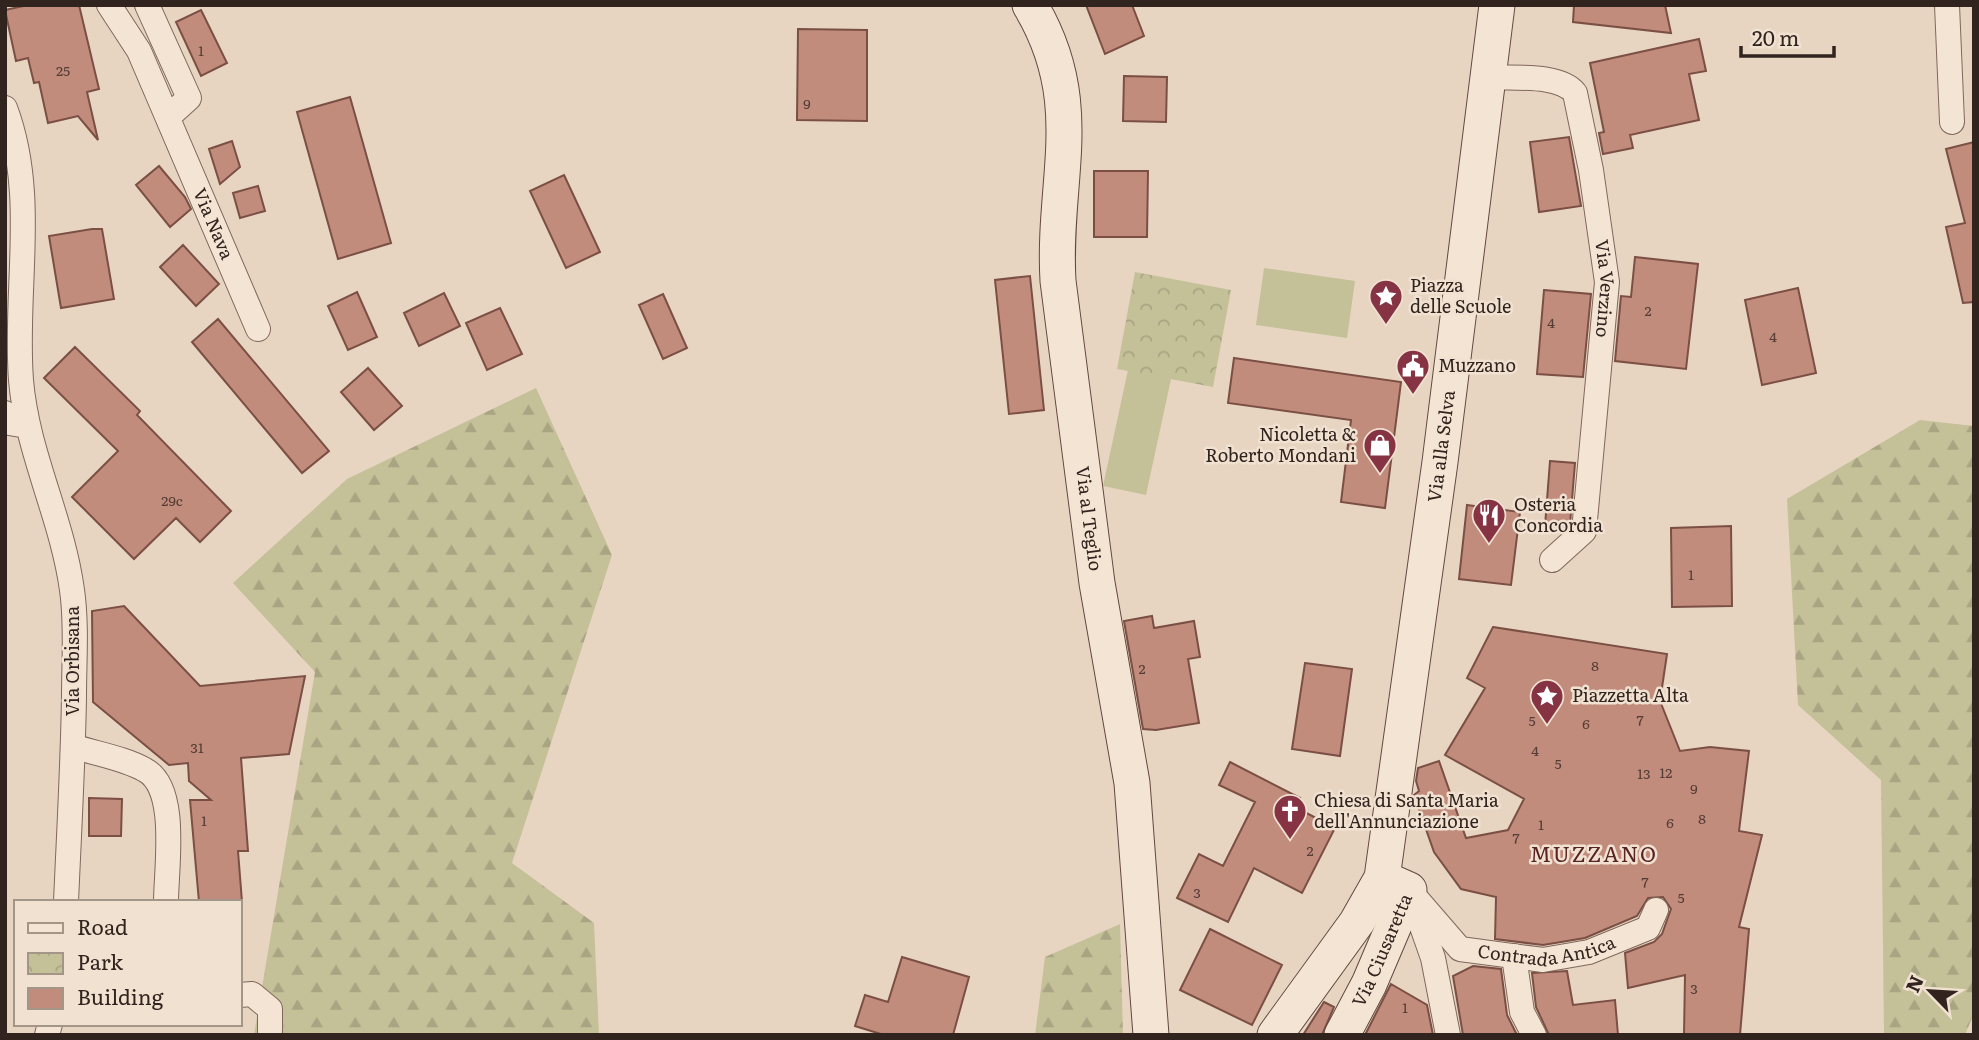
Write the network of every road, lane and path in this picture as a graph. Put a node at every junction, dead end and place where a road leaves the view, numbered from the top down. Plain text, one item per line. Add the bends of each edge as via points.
1 (109, 5) edge
2 (147, 5) edge
3 (1030, 5) edge
4 (1497, 5) edge
5 (1947, 5) edge
6 (1488, 77) junction
7 (5, 108) edge
8 (168, 117) junction
9 (1952, 122) dead end
10 (258, 329) dead end
11 (5, 413) edge
12 (27, 426) junction
13 (1552, 560) dead end
14 (73, 746) junction
15 (1395, 884) junction
16 (66, 900) edge
17 (166, 900) edge
18 (1656, 910) dead end
19 (1514, 956) junction
20 (242, 995) edge
21 (270, 1035) edge
22 (1151, 1035) edge
23 (1275, 1035) edge
24 (1342, 1035) edge
25 (1448, 1035) edge
26 (1534, 1035) edge

1 - 8 street, Via Nava via 139,51
2 - 8 street via 189,98
3 - 22 street, Via al Teglio via 1055,59 1066,116 1058,281 1097,583 1132,783
4 - 6 street, Via alla Selva
5 - 9 street
6 - 13 street, Via Verzino via 1555,82 1575,93 1606,282 1584,531
6 - 15 street, Via alla Selva via 1395,802
7 - 12 street, Via Orbisana via 22,188 18,316
8 - 10 street, Via Nava
11 - 12 street via 9,424
12 - 14 street, Via Orbisana via 62,531 72,591
14 - 16 street, Via Orbisana
14 - 17 street via 146,770 159,783 167,804
15 - 19 street, Contrada Antica via 1460,949
15 - 23 street via 1357,922
15 - 24 street, Via Ciusaretta via 1364,996
15 - 25 street via 1433,958
18 - 19 street, Contrada Antica via 1648,928 1589,951 1543,960
19 - 26 street via 1522,1012
20 - 21 street via 252,994 270,1009

